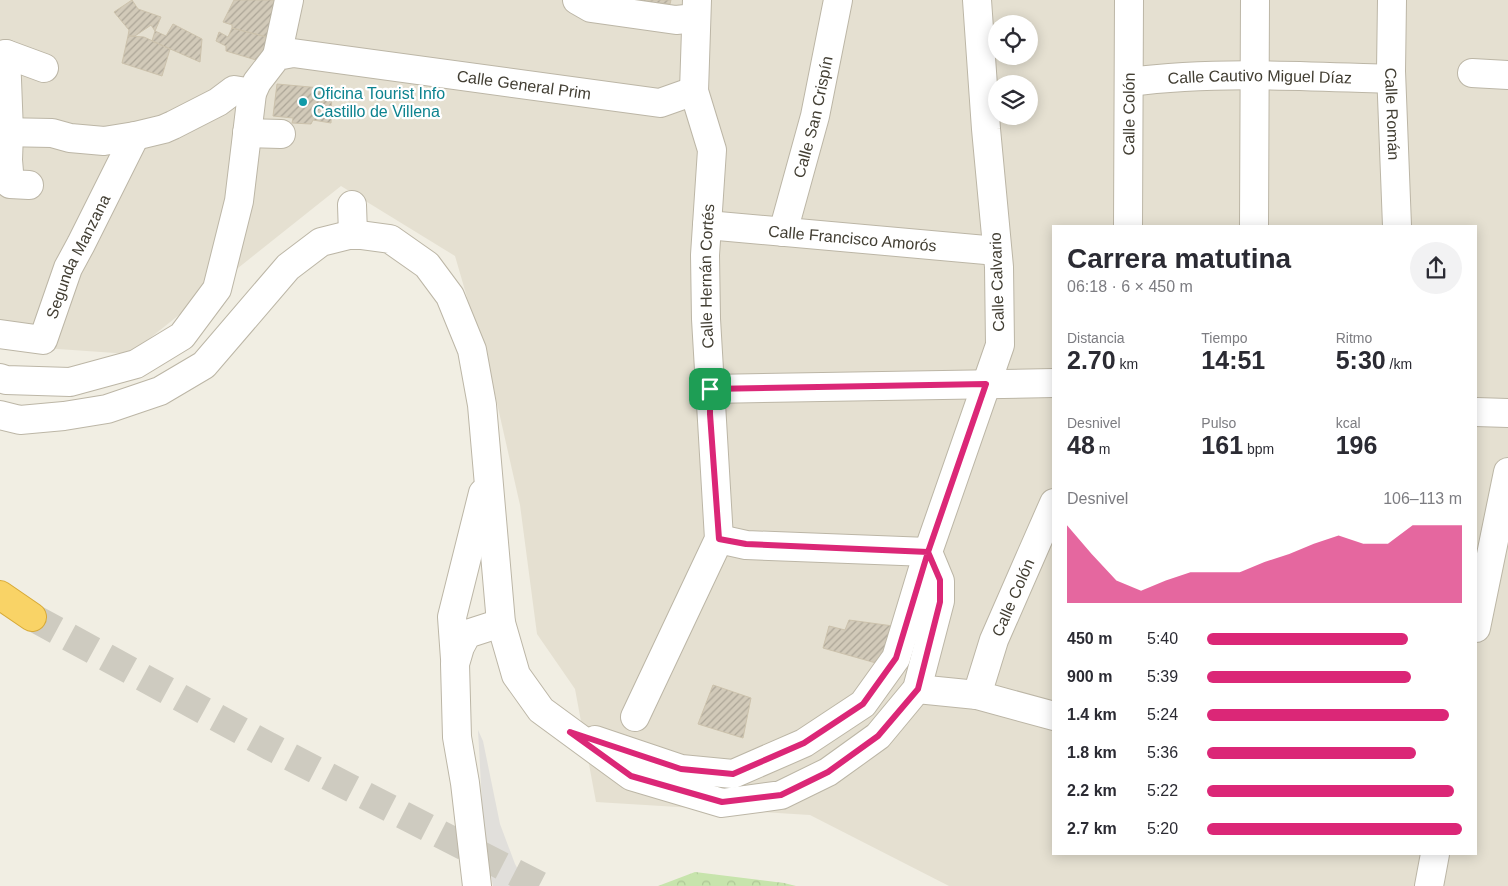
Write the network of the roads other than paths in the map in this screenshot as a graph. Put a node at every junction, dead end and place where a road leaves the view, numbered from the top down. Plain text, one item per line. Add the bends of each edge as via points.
1 (289, 0) edge
2 (578, 0) edge
3 (838, 0) edge
4 (977, 0) edge
5 (1130, 0) edge
6 (1254, 0) edge
7 (1392, 0) edge
8 (697, 9) edge
9 (3, 55) edge
10 (285, 55) junction
11 (44, 68) dead end
12 (1472, 73) dead end
13 (1254, 75) junction
14 (1508, 75) edge
15 (1391, 79) junction
16 (1129, 82) junction
17 (694, 91) junction
18 (252, 93) junction
19 (4, 132) edge
20 (247, 133) junction
21 (281, 134) dead end
22 (135, 136) junction
23 (30, 185) dead end
24 (352, 205) dead end
25 (707, 225) junction
26 (1128, 225) edge
27 (1254, 225) edge
28 (1397, 225) edge
29 (783, 232) junction
30 (353, 234) junction
31 (997, 252) junction
32 (0, 334) edge
33 (0, 378) edge
34 (1052, 383) edge
35 (986, 384) junction
36 (710, 389) junction
37 (1477, 412) edge
38 (1508, 413) edge
39 (0, 415) edge
40 (488, 472) junction
41 (1508, 472) edge
42 (1052, 508) edge
43 (719, 539) junction
44 (928, 552) junction
45 (0, 595) edge
46 (32, 617) tunnel mouth
47 (501, 623) junction
48 (1477, 623) edge
49 (455, 664) junction
50 (918, 689) junction
51 (977, 695) junction
52 (1052, 715) edge
53 (635, 716) dead end
54 (570, 732) junction
55 (1435, 855) edge
56 (477, 886) edge
57 (1429, 886) edge

1 - 10 street
2 - 8 street via 591,8 676,20
3 - 29 street, Calle San Crispín via 815,116
4 - 31 street, Calle Calvario
5 - 16 street, Calle Colón
6 - 13 street
7 - 15 street, Calle Román
8 - 17 street, Calle Hernán Cortés
9 - 11 street
9 - 19 street
10 - 17 street, Calle General Prim via 660,104
10 - 18 street via 257,82
12 - 14 street
13 - 15 street, Calle Cautivo Miguel Díaz
13 - 16 street, Calle Cautivo Miguel Díaz
13 - 27 street
15 - 28 street, Calle Román
16 - 26 street, Calle Colón
17 - 25 street, Calle Hernán Cortés via 712,150
18 - 20 street
18 - 22 street via 234,90 174,125
19 - 22 street via 52,133 104,141
19 - 23 street via 10,184
20 - 21 street
20 - 33 street via 238,201 217,289 182,336 136,364 70,382
22 - 32 street, Segunda Manzana via 68,268 43,340
24 - 30 street
25 - 29 street, Calle Francisco Amorós
25 - 36 street, Calle Hernán Cortés via 706,319
29 - 31 street, Calle Francisco Amorós
30 - 39 street via 321,242 288,267 204,365 160,391 107,409 64,416 20,420
30 - 40 street via 390,239 427,264 450,296 472,350 482,405
31 - 35 street, Calle Calvario via 1000,345
34 - 35 street
35 - 36 street
35 - 44 street, Calle Calvario
36 - 43 street, Calle Hernán Cortés
37 - 38 street
40 - 47 street
40 - 49 street via 452,616
41 - 48 street
42 - 51 street, Calle Colón via 994,640
43 - 44 street via 746,544
43 - 53 street, Calle Hernán Cortés
44 - 50 street via 940,580 940,602
44 - 54 street, Calle Calvario via 896,658 863,704 804,743 733,774 681,769
45 - 46 highway
47 - 49 street via 467,634
47 - 54 street via 516,675 541,710
49 - 56 street via 457,737
50 - 51 street
50 - 54 street via 878,736 828,772 781,795 752,799 722,802 631,776
51 - 52 street
55 - 57 street

